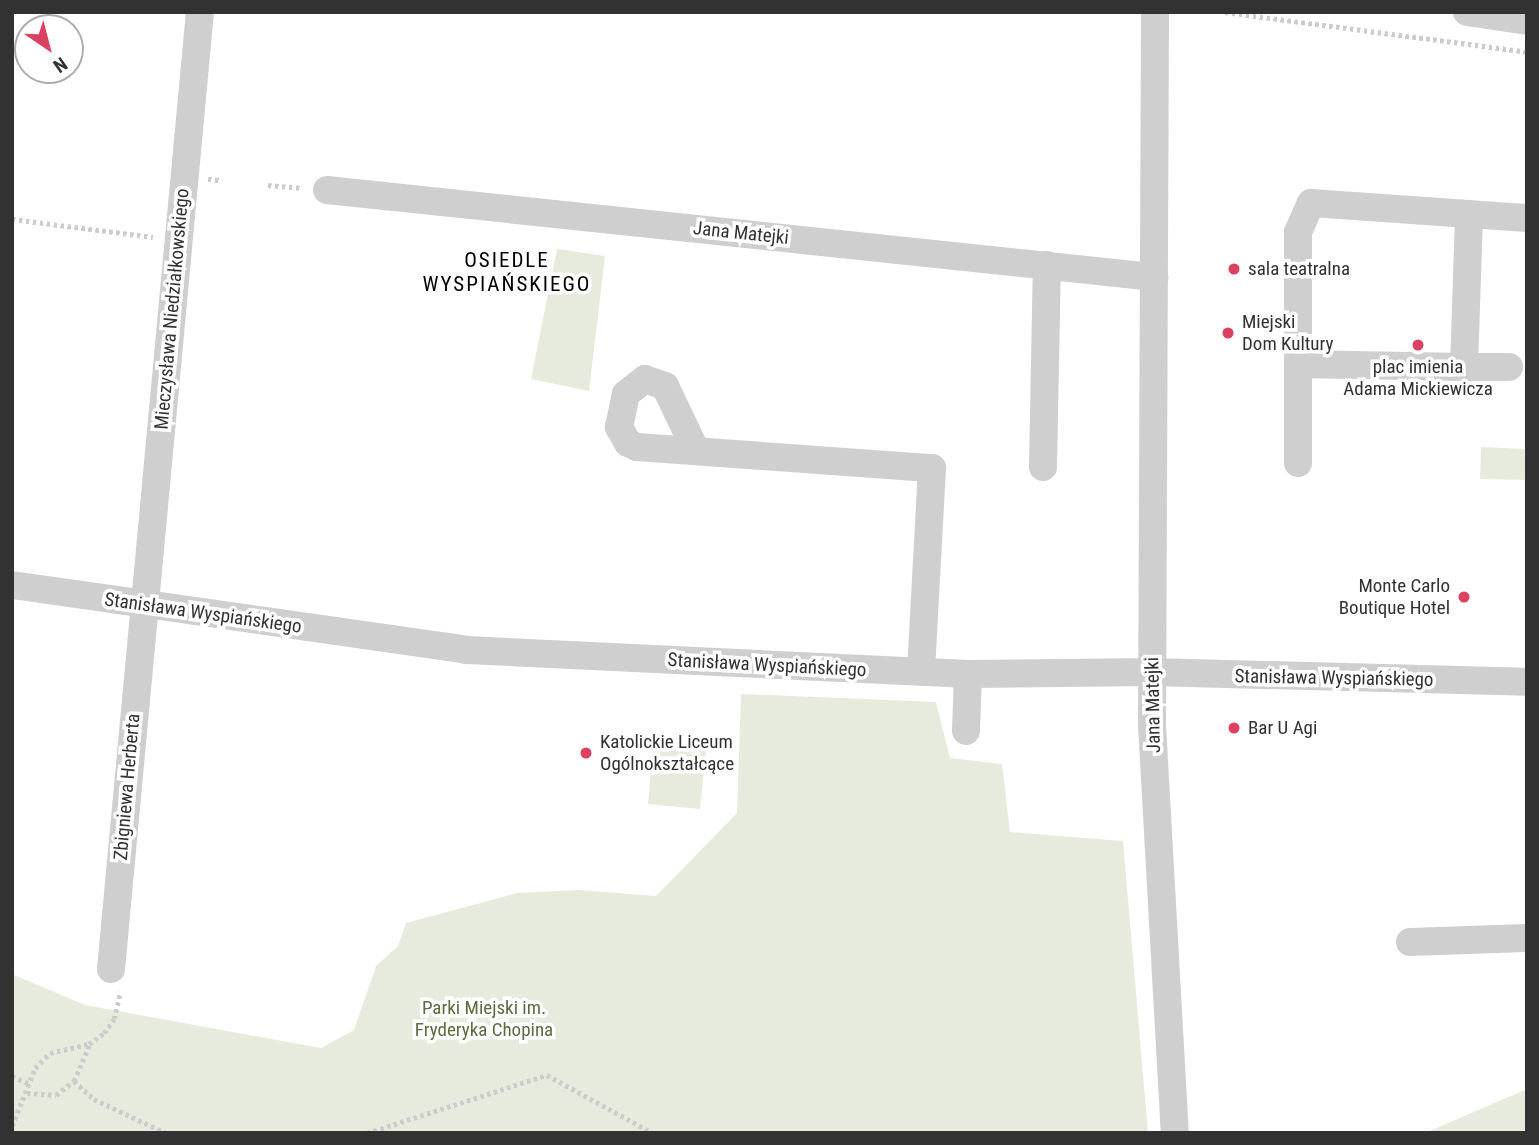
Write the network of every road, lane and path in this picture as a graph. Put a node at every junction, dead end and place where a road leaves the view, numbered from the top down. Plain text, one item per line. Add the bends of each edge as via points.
1 (200, 12) edge
2 (1155, 12) edge
3 (1225, 12) edge
4 (1467, 12) edge
5 (1527, 21) edge
6 (1527, 52) edge
7 (268, 185) dead end
8 (327, 190) joint
9 (1469, 214) junction
10 (1527, 218) edge
11 (12, 219) edge
12 (178, 240) junction
13 (1046, 265) junction
14 (1154, 276) junction
15 (1298, 364) junction
16 (1464, 367) junction
17 (1508, 367) dead end
18 (696, 451) dead end
19 (1298, 463) dead end
20 (1043, 467) dead end
21 (12, 585) edge
22 (144, 605) junction
23 (921, 672) junction
24 (1152, 673) junction
25 (968, 674) junction
26 (1527, 682) edge
27 (966, 731) dead end
28 (1527, 938) edge
29 (1410, 942) dead end
30 (111, 969) joint
31 (89, 1044) junction
32 (12, 1076) edge
33 (74, 1081) junction
34 (30, 1084) junction
35 (27, 1093) junction
36 (12, 1126) edge
37 (382, 1130) edge
38 (166, 1133) edge
39 (367, 1133) edge
40 (653, 1133) edge
41 (1175, 1133) edge

1 - 12 street, Mieczysława Niedziałkowskiego
2 - 14 street, Jana Matejki
3 - 6 path
4 - 5 street
7 - 8 path
8 - 13 street, Jana Matejki
9 - 10 street
9 - 15 street via 1311,203 1298,232
9 - 16 street
11 - 12 path
12 - 22 street, Mieczysława Niedziałkowskiego
13 - 14 street, Jana Matejki
13 - 20 street
14 - 24 street, Jana Matejki
15 - 16 street
15 - 19 street
16 - 17 street
18 - 23 street via 932,468
21 - 22 street, Stanisława Wyspiańskiego
22 - 23 street, Stanisława Wyspiańskiego via 466,650
22 - 30 street, Zbigniewa Herberta
23 - 25 street, Stanisława Wyspiańskiego
24 - 25 street, Stanisława Wyspiańskiego
24 - 26 street, Stanisława Wyspiańskiego
24 - 41 street, Jana Matejki
25 - 27 street
28 - 29 street
30 - 31 path via 119,982 120,1001 104,1033
31 - 33 path
31 - 34 path via 50,1053 35,1068
32 - 34 path
33 - 35 path via 56,1095
33 - 38 path via 94,1099
34 - 35 path
35 - 36 path
37 - 39 path
37 - 40 path via 547,1075

